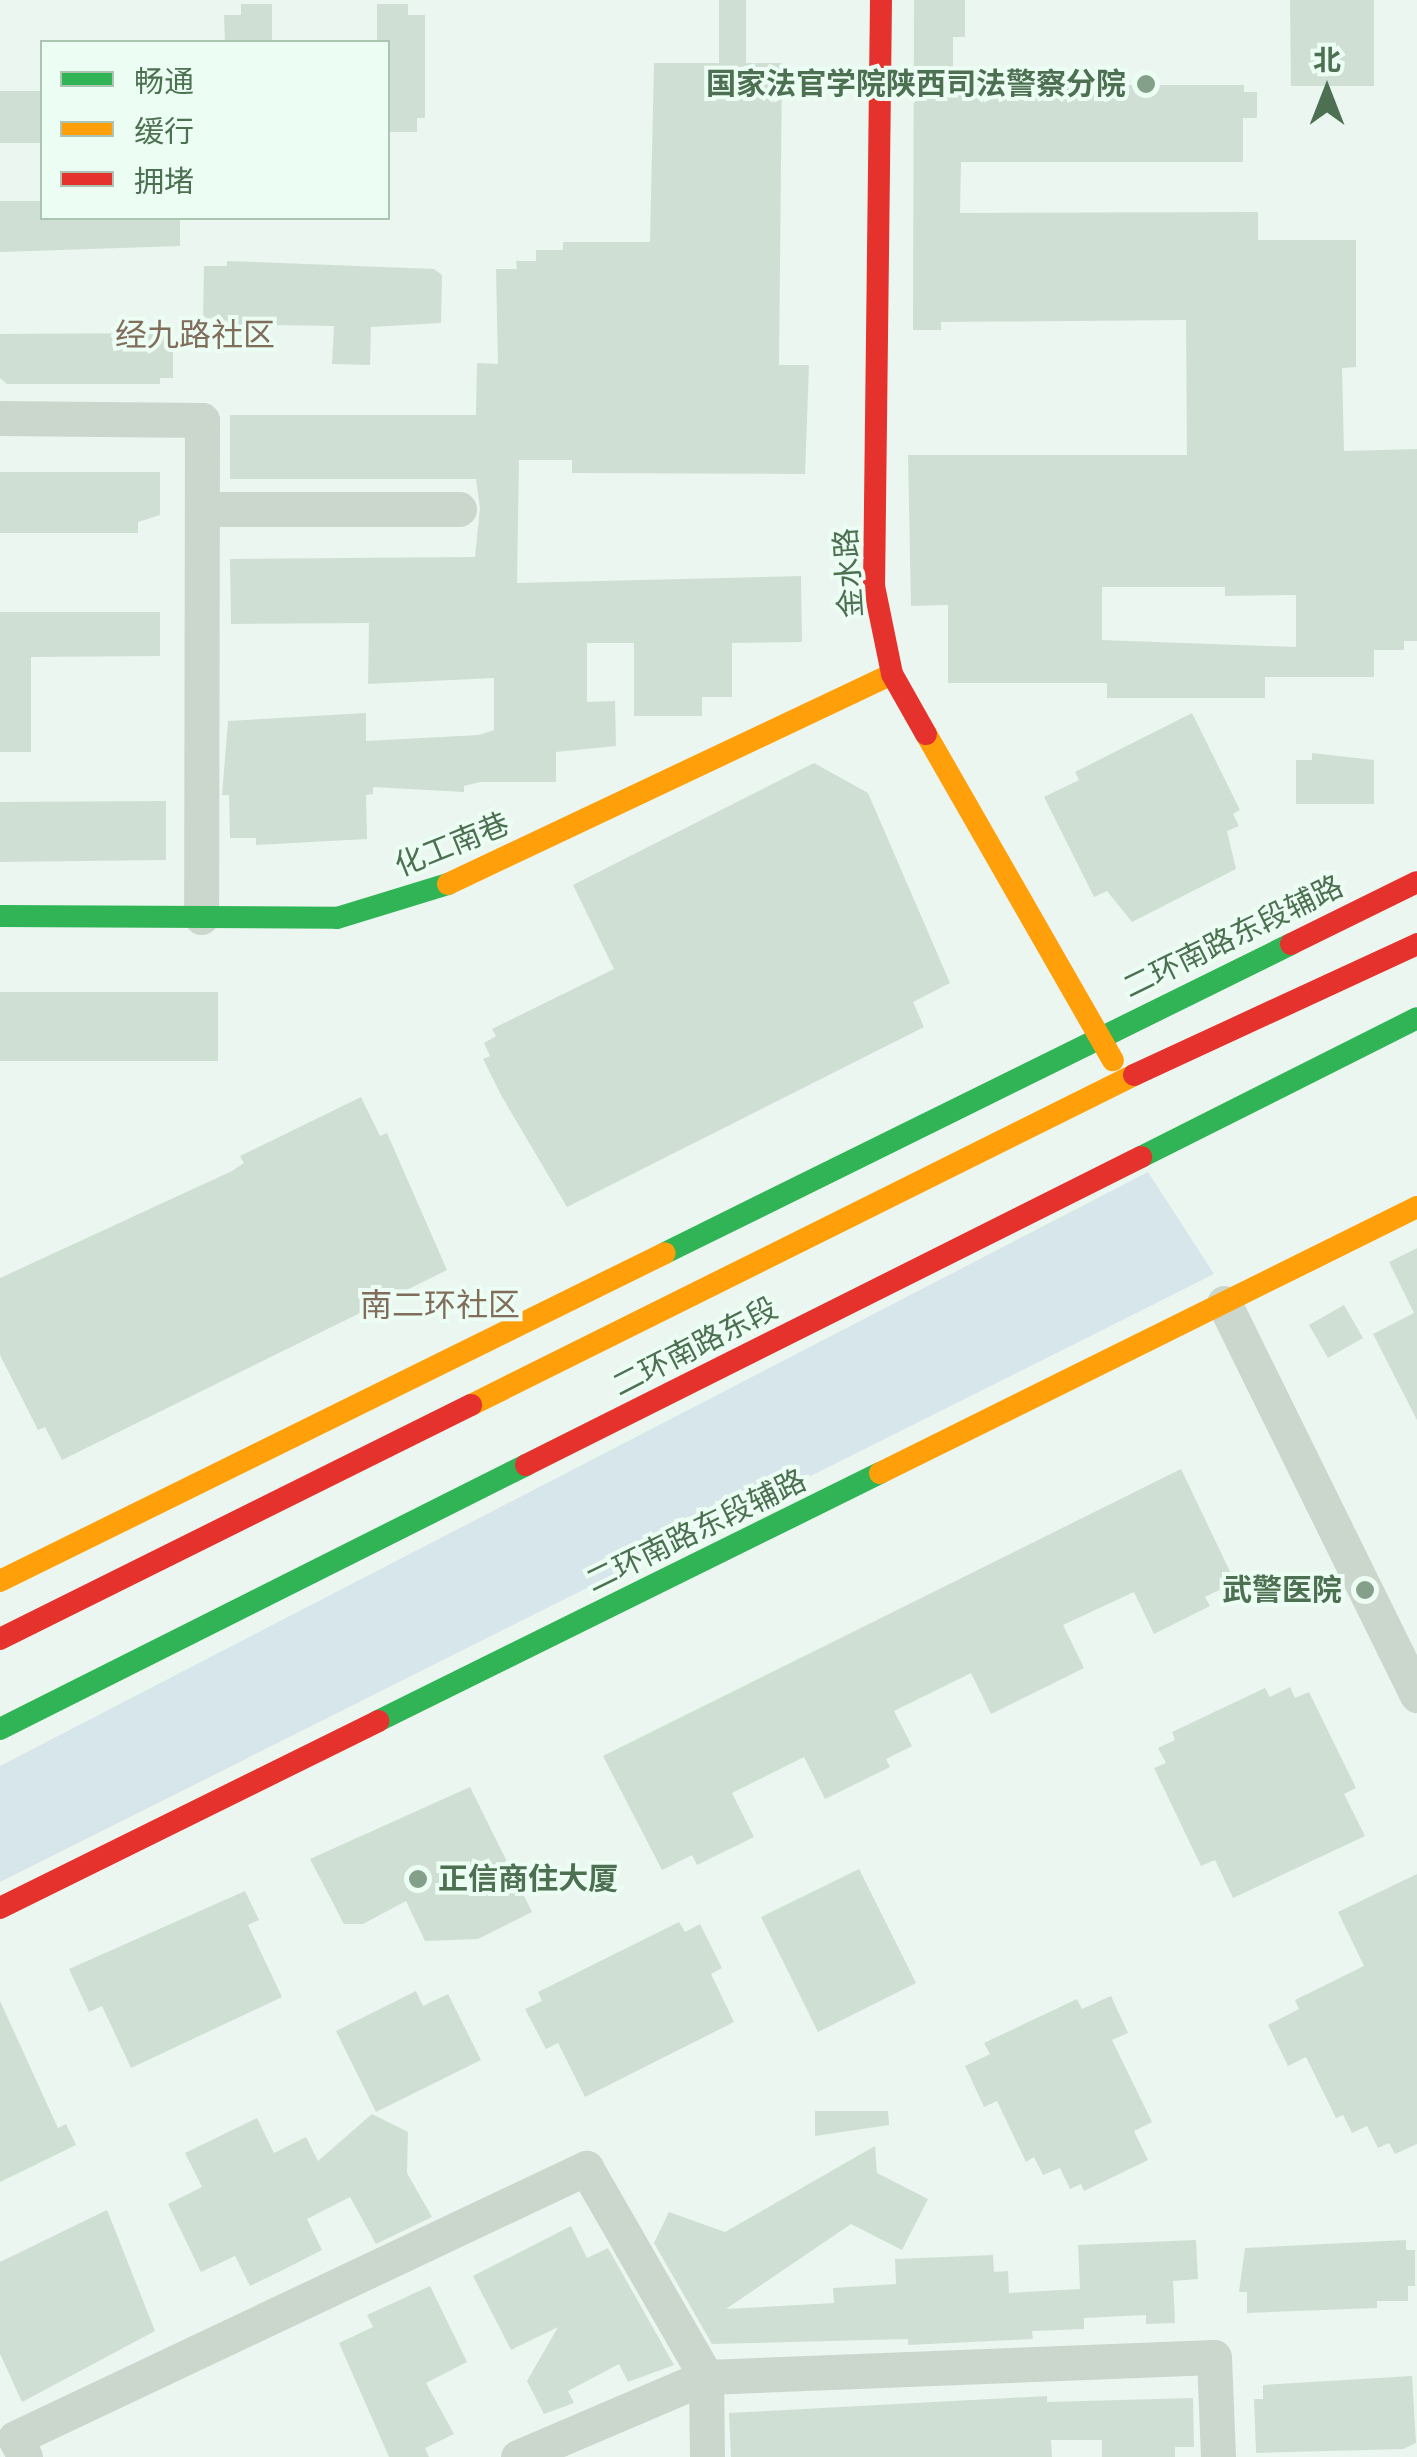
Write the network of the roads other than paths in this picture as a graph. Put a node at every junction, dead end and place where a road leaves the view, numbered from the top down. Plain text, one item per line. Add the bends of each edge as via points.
1 (881, 0) edge
2 (0, 418) edge
3 (202, 509) junction
4 (459, 509) dead end
5 (892, 674) junction
6 (1417, 882) edge
7 (0, 916) edge
8 (202, 917) junction
9 (1417, 933) edge
10 (1417, 944) edge
11 (1377, 964) junction
12 (1414, 1020) edge
13 (1100, 1034) junction
14 (1124, 1080) junction
15 (1417, 1207) edge
16 (1224, 1303) junction
17 (0, 1581) edge
18 (0, 1638) edge
19 (1417, 1695) edge
20 (0, 1729) edge
21 (0, 1908) edge
22 (706, 2377) junction
23 (25, 2457) edge
24 (518, 2457) edge
25 (707, 2457) edge
26 (1218, 2457) edge

1 - 5 main road, 金水路 via 874,586
2 - 3 street via 202,420
3 - 4 street
3 - 8 street
5 - 8 main road, 化工南巷 via 446,886 337,918
5 - 13 main road, 金水路
6 - 13 main road, 二环南路东段辅路
7 - 8 main road, 化工南巷
9 - 11 main road
10 - 11 main road, 二环南路东段
11 - 14 main road, 二环南路东段
12 - 20 main road, 二环南路东段
13 - 14 main road, 金水路
13 - 17 main road, 二环南路东段辅路
14 - 18 main road, 二环南路东段
15 - 16 main road, 二环南路东段辅路
16 - 19 street
16 - 21 main road, 二环南路东段辅路
22 - 23 street via 586,2168 15,2438
22 - 24 street
22 - 25 street
22 - 26 street via 1214,2357

